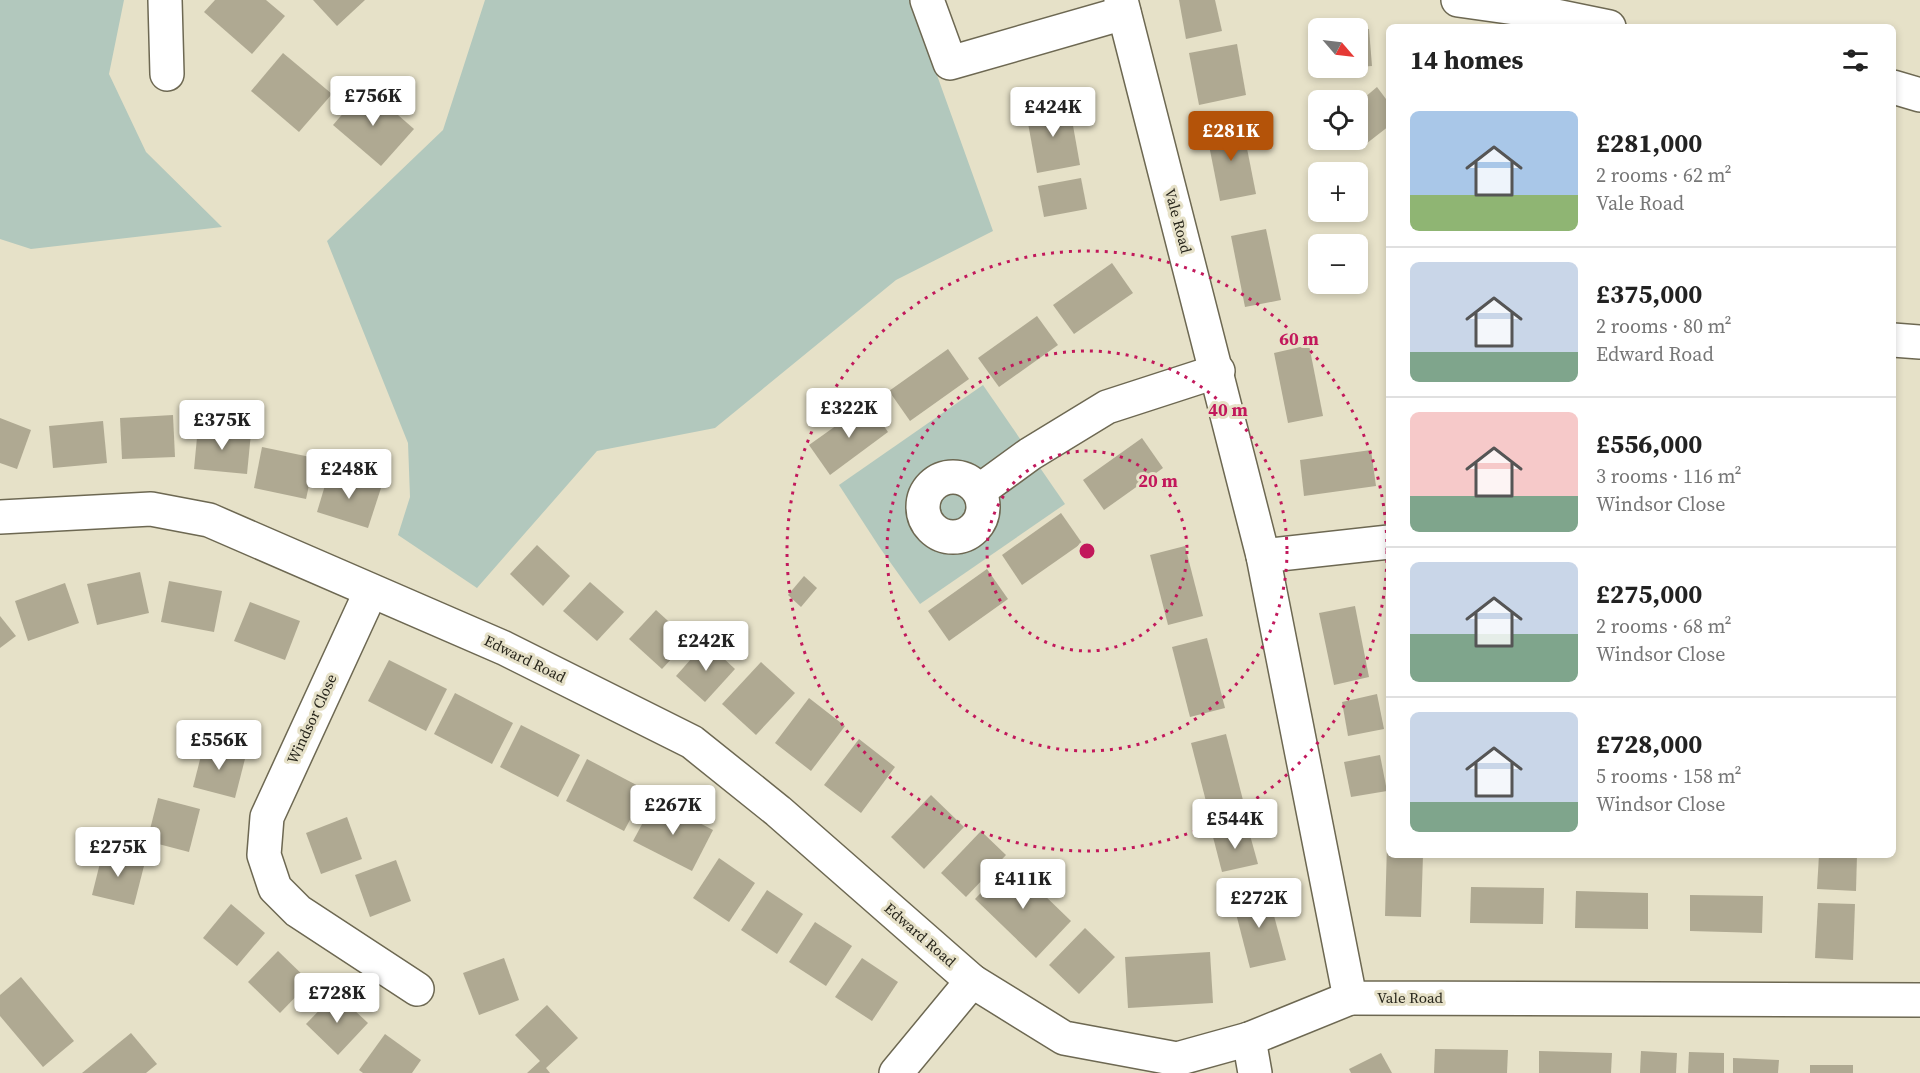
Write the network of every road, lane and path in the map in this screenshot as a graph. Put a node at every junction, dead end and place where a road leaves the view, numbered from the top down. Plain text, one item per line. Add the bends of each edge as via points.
1 (165, 0) edge
2 (927, 0) edge
3 (1458, 0) edge
4 (1122, 7) edge
5 (1594, 24) edge
6 (167, 74) dead end
7 (1896, 88) edge
8 (1920, 95) edge
9 (1896, 339) edge
10 (1920, 342) edge
11 (1218, 371) junction
12 (979, 491) dead end
13 (0, 517) edge
14 (1386, 542) edge
15 (1263, 556) junction
16 (371, 591) junction
17 (972, 981) junction
18 (417, 989) dead end
19 (1350, 998) junction
20 (1920, 1000) edge
21 (1250, 1039) junction
22 (896, 1073) edge
23 (1255, 1073) edge

1 - 6 street
2 - 4 street via 950,63
3 - 5 street
4 - 11 street, Vale Road
7 - 8 street
9 - 10 street
11 - 12 street via 1107,407
11 - 15 street, Vale Road
13 - 16 street, Edward Road via 151,509 209,520
14 - 15 street
15 - 19 street, Vale Road
16 - 17 street, Edward Road via 504,648 692,742 778,811
16 - 18 street, Windsor Close via 267,817 264,855 274,888 298,911
17 - 21 street, Edward Road via 1064,1038 1177,1059
17 - 22 street
19 - 20 street, Vale Road
19 - 21 street, Edward Road
21 - 23 street

